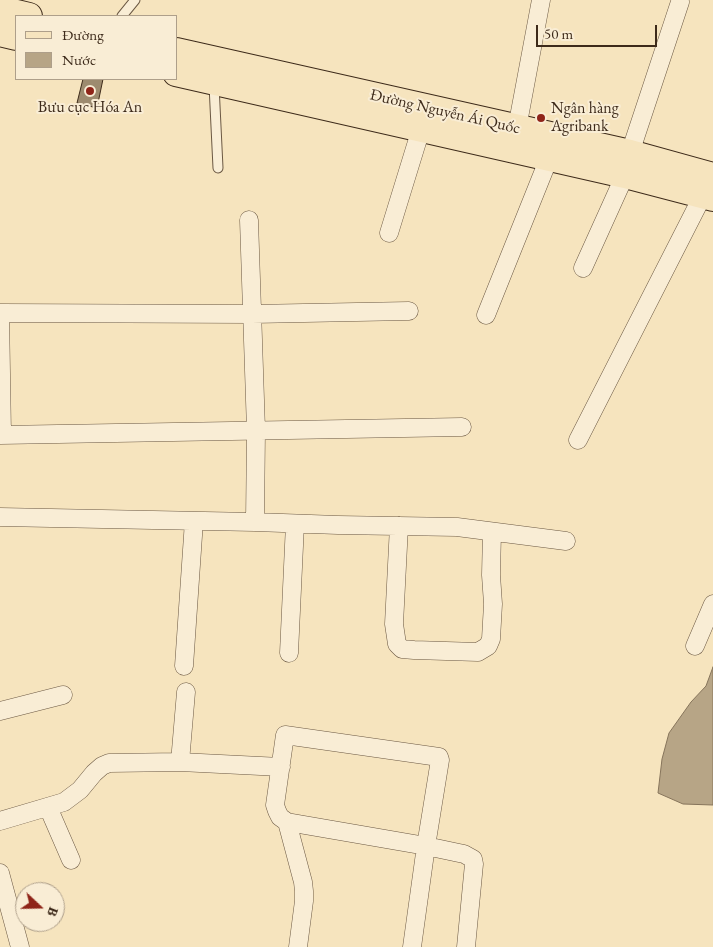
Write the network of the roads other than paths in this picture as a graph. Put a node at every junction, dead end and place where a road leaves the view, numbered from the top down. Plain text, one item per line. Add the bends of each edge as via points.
1 (135, 0) edge
2 (541, 0) edge
3 (680, 2) dead end
4 (0, 9) edge
5 (25, 15) edge
6 (123, 15) edge
7 (0, 33) edge
8 (15, 37) edge
9 (178, 52) edge
10 (178, 73) edge
11 (214, 82) junction
12 (420, 129) junction
13 (515, 139) junction
14 (549, 158) junction
15 (627, 164) junction
16 (218, 168) dead end
17 (710, 190) edge
18 (250, 220) dead end
19 (389, 233) dead end
20 (583, 268) dead end
21 (409, 311) dead end
22 (0, 313) edge
23 (252, 314) junction
24 (486, 315) dead end
25 (462, 427) dead end
26 (256, 430) junction
27 (1, 435) edge
28 (578, 440) dead end
29 (0, 517) edge
30 (194, 520) junction
31 (255, 522) junction
32 (295, 524) junction
33 (399, 526) junction
34 (492, 532) junction
35 (566, 542) dead end
36 (713, 604) edge
37 (695, 646) dead end
38 (289, 653) dead end
39 (184, 666) dead end
40 (186, 692) dead end
41 (63, 695) dead end
42 (0, 711) edge
43 (180, 762) junction
44 (281, 767) junction
45 (48, 807) junction
46 (0, 821) edge
47 (287, 822) junction
48 (426, 846) junction
49 (71, 860) dead end
50 (0, 873) edge
51 (20, 947) edge
52 (298, 947) edge
53 (412, 947) edge
54 (466, 947) edge

1 - 6 lane
2 - 13 street
3 - 15 street
4 - 5 main road
7 - 8 main road
9 - 13 main road, Đường Nguyễn Ái Quốc
10 - 11 main road, Đường Nguyễn Ái Quốc
11 - 12 main road, Đường Nguyễn Ái Quốc
11 - 16 lane
12 - 13 main road, Đường Nguyễn Ái Quốc
12 - 19 street
13 - 14 main road, Đường Nguyễn Ái Quốc
13 - 15 main road, Đường Nguyễn Ái Quốc
14 - 15 main road, Đường Nguyễn Ái Quốc
14 - 24 street
15 - 17 main road, Đường Nguyễn Ái Quốc
15 - 20 street
17 - 28 street
18 - 23 street
21 - 23 street
22 - 23 street
22 - 27 street
23 - 26 street
25 - 26 street
26 - 27 street
26 - 31 street
29 - 30 street
30 - 31 street
30 - 39 street
31 - 32 street
32 - 33 street
32 - 38 street
33 - 34 street via 457,527
33 - 34 street via 394,624 396,644 402,649 414,650 478,652 488,646 493,604 490,575
34 - 35 street
36 - 37 street
40 - 43 street
41 - 42 street
43 - 44 street
43 - 45 street via 109,763 94,773 73,797
44 - 47 street via 275,805 280,817
44 - 48 street via 285,735 439,757
45 - 46 street
45 - 49 street
47 - 48 street
47 - 52 street via 304,891
48 - 53 street
48 - 54 street via 464,854 473,860
50 - 51 street

